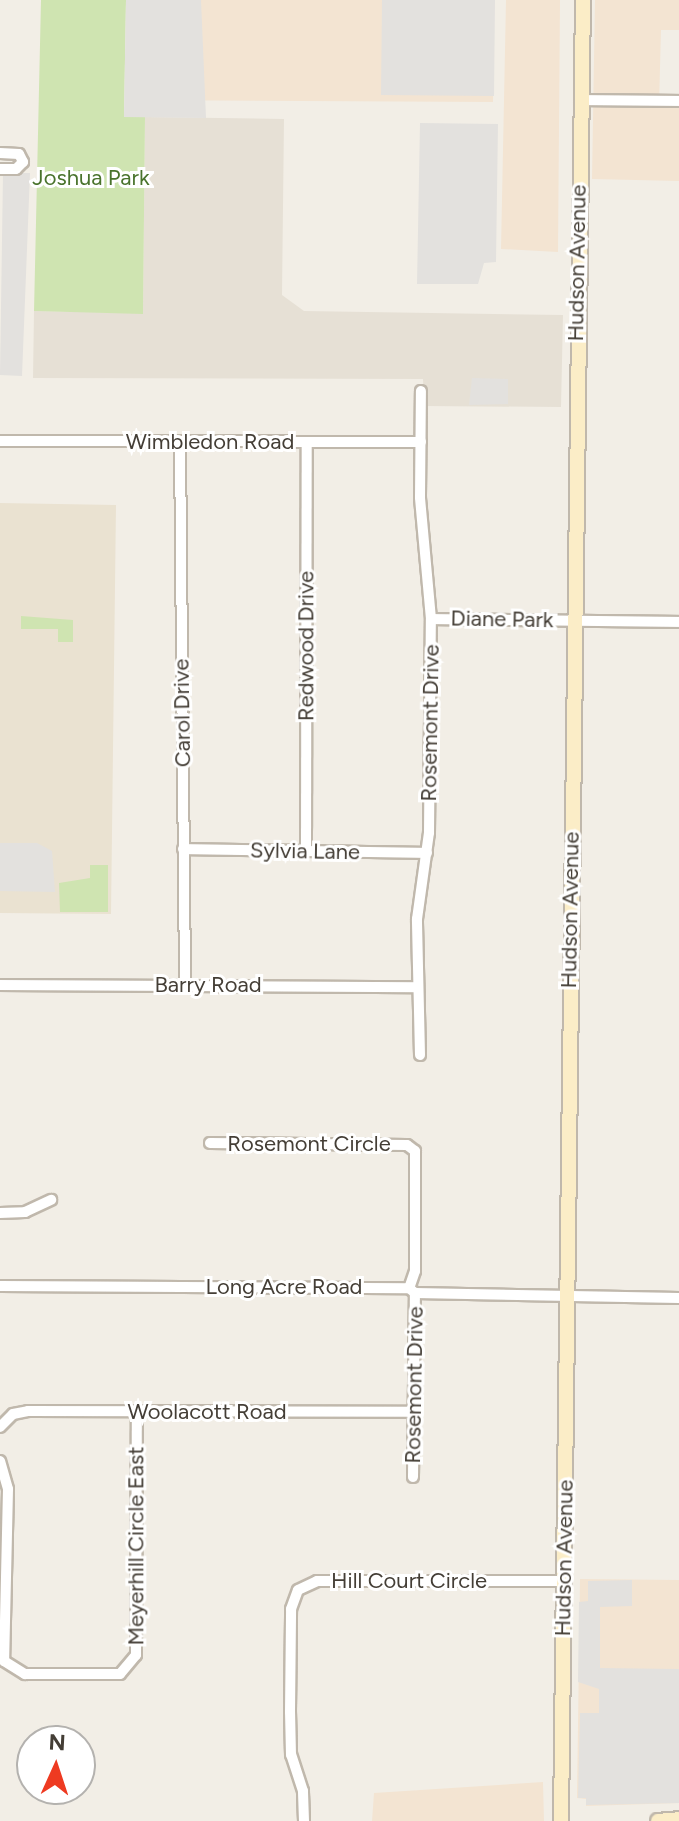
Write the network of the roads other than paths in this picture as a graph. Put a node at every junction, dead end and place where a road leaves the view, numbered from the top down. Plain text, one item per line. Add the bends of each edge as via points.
1 (583, 0) edge
2 (580, 100) junction
3 (679, 101) edge
4 (0, 153) edge
5 (0, 169) edge
6 (421, 391) dead end
7 (0, 441) edge
8 (180, 442) junction
9 (307, 442) junction
10 (421, 442) junction
11 (431, 619) junction
12 (574, 620) junction
13 (679, 622) edge
14 (183, 849) junction
15 (306, 850) junction
16 (427, 853) junction
17 (185, 984) junction
18 (0, 985) edge
19 (416, 987) junction
20 (420, 1055) dead end
21 (210, 1143) dead end
22 (407, 1145) joint
23 (51, 1200) dead end
24 (0, 1213) edge
25 (0, 1286) edge
26 (412, 1290) junction
27 (566, 1296) junction
28 (679, 1298) edge
29 (137, 1411) junction
30 (414, 1412) junction
31 (1, 1424) edge
32 (0, 1461) edge
33 (413, 1477) dead end
34 (564, 1581) junction
35 (679, 1819) edge
36 (304, 1821) edge
37 (561, 1821) edge
38 (658, 1821) edge

1 - 2 main road, Hudson Avenue
2 - 3 street
2 - 12 main road, Hudson Avenue
4 - 5 street via 19,154 23,162 16,169
6 - 10 street, Rosemont Drive
7 - 8 street, Wimbledon Road
8 - 9 street, Wimbledon Road
8 - 14 street, Carol Drive
9 - 10 street, Wimbledon Road
9 - 15 street, Redwood Drive
10 - 11 street, Rosemont Drive
11 - 12 street, Diane Park
11 - 16 street, Rosemont Drive
12 - 13 street, Diane Park
12 - 27 main road, Hudson Avenue
14 - 15 street, Sylvia Lane
14 - 17 street, Carol Drive
15 - 16 street, Sylvia Lane
16 - 19 street, Rosemont Drive
17 - 18 street, Barry Road
17 - 19 street, Barry Road
19 - 20 street, Rosemont Drive
21 - 22 street, Rosemont Circle
22 - 26 street, Rosemont Drive via 415,1151
23 - 24 street via 25,1212
25 - 26 street, Long Acre Road
26 - 27 street, Long Acre Road
26 - 30 street, Rosemont Drive
27 - 28 street, Long Acre Road
27 - 34 main road, Hudson Avenue
29 - 30 street, Woolacott Road
29 - 31 street, Woolacott Road via 28,1411
29 - 32 street, Meyerhill Circle East via 136,1655 120,1674 25,1674 4,1661 8,1489
30 - 33 street, Rosemont Drive
34 - 36 street, Hill Court Circle via 317,1581 298,1590 291,1609 291,1755 303,1791
34 - 37 main road, Hudson Avenue
35 - 38 main road

